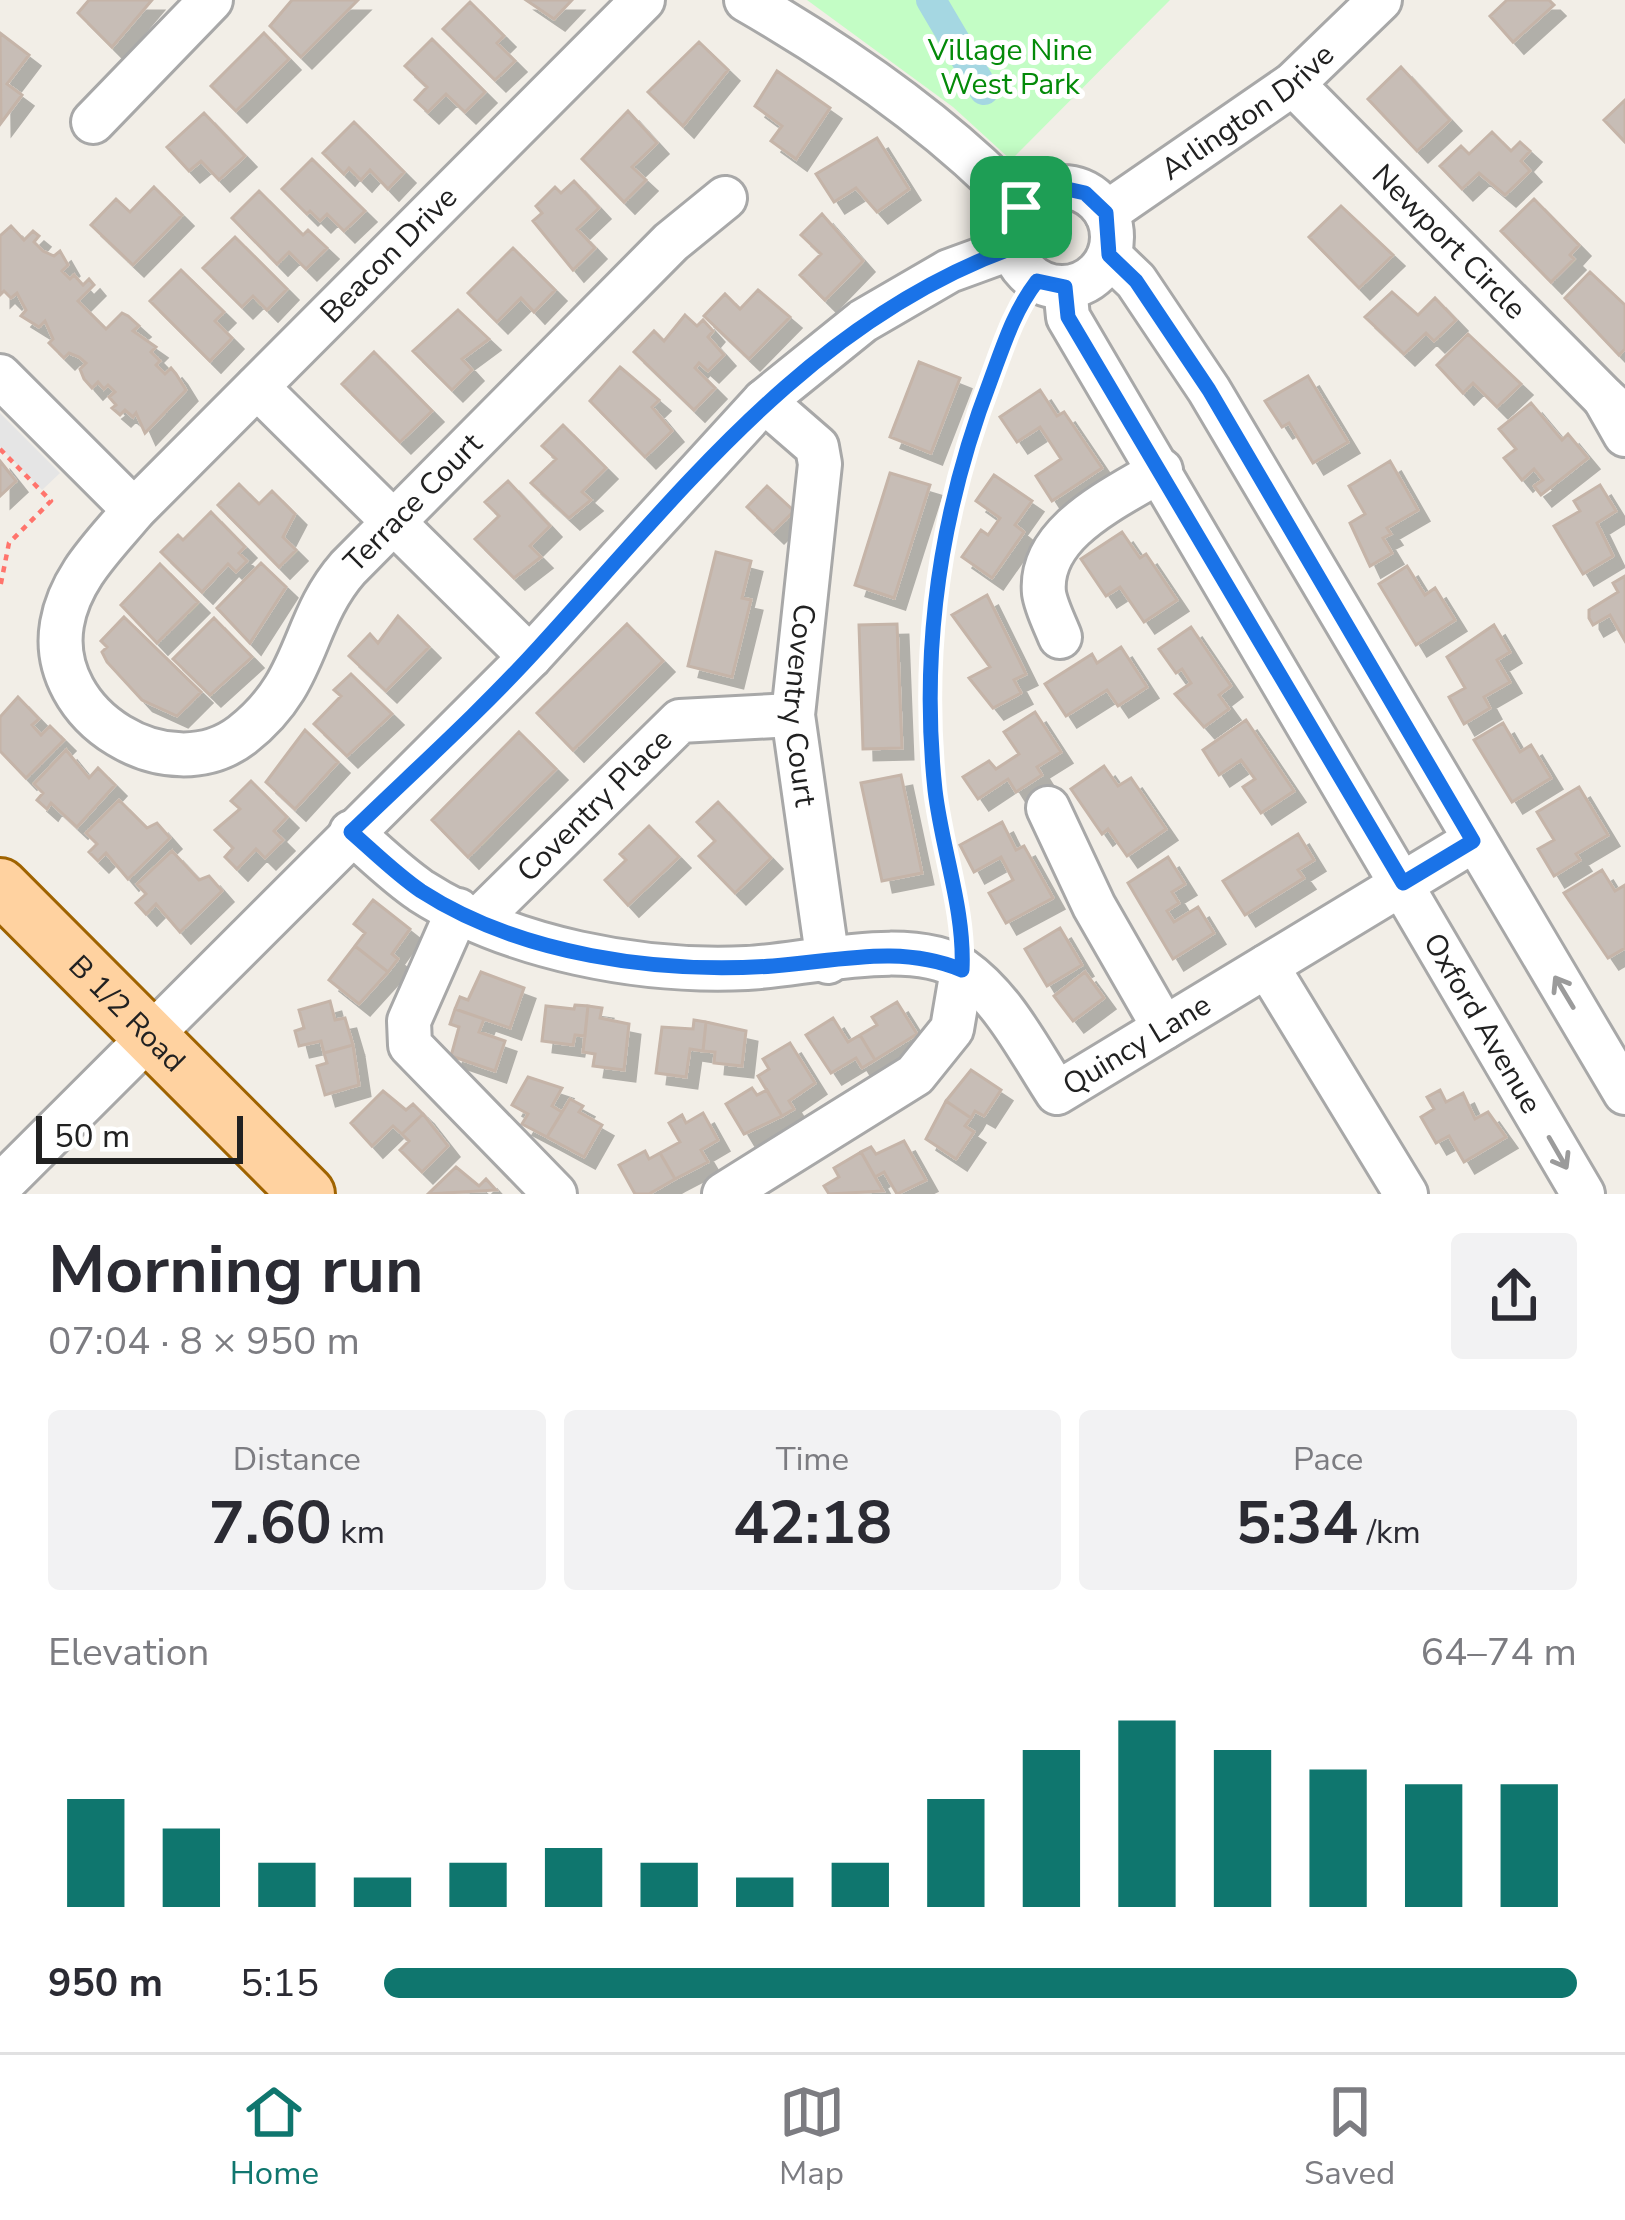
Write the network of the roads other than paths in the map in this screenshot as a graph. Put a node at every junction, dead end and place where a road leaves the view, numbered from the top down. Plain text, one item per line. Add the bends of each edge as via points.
1 (211, 0) edge
2 (644, 0) edge
3 (746, 0) edge
4 (1379, 0) edge
5 (1293, 84) junction
6 (92, 122) dead end
7 (724, 198) dead end
8 (1107, 234) junction
9 (1034, 256) junction
10 (0, 376) edge
11 (257, 387) junction
12 (764, 401) junction
13 (1615, 408) edge
14 (1625, 435) edge
15 (1161, 470) junction
16 (134, 510) junction
17 (393, 522) junction
18 (1060, 637) dead end
19 (530, 657) junction
20 (793, 715) junction
21 (110, 732) joint
22 (1048, 808) dead end
23 (351, 832) junction
24 (1473, 841) junction
25 (1403, 883) junction
26 (0, 886) edge
27 (468, 915) junction
28 (829, 962) junction
29 (1267, 966) junction
30 (962, 970) junction
31 (1164, 1028) junction
32 (152, 1039) junction
33 (1625, 1093) edge
34 (0, 1186) edge
35 (307, 1194) edge
36 (555, 1194) edge
37 (724, 1194) edge
38 (1406, 1194) edge
39 (1582, 1194) edge

1 - 6 street
2 - 11 street, Beacon Drive
3 - 9 street, Oxford Avenue via 834,51 988,172
4 - 5 street, Arlington Drive
5 - 8 street, Arlington Drive
5 - 13 street, Newport Circle
7 - 17 street, Terrace Court
8 - 9 street, Arlington Drive via 1092,278
8 - 9 street via 1085,193 1058,187
8 - 24 street via 1209,390
9 - 12 street via 949,271 863,321
9 - 15 street, Oxford Avenue
10 - 16 street
11 - 16 street, Beacon Drive
11 - 17 street
12 - 19 street
12 - 20 street, Coventry Court via 817,447 820,464
13 - 14 street, Newport Circle
15 - 18 street via 1087,517 1055,552 1044,593
15 - 25 street, Oxford Avenue
16 - 21 street, Beacon Drive via 77,578 61,626 65,665 80,698
17 - 19 street
17 - 21 street, Terrace Court via 330,588 290,684 242,735 187,758
19 - 23 street
20 - 27 street, Coventry Place via 680,721
20 - 28 street, Coventry Court
22 - 31 street
23 - 27 street, Quincy Lane via 420,890
23 - 32 street
24 - 25 street, Quincy Lane
33 -> 24 street
25 - 29 street, Quincy Lane
25 -> 39 street, Oxford Avenue
26 - 32 main road, B 1/2 Road
27 - 28 street, Quincy Lane via 550,945 670,967
27 - 36 street via 409,1021 410,1045
28 - 30 street, Quincy Lane via 897,953
29 - 31 street, Quincy Lane
29 - 38 street
30 - 31 street, Quincy Lane via 995,1000 1058,1093
30 - 37 street via 952,1029 915,1075
32 - 34 street
32 - 35 main road, B 1/2 Road

